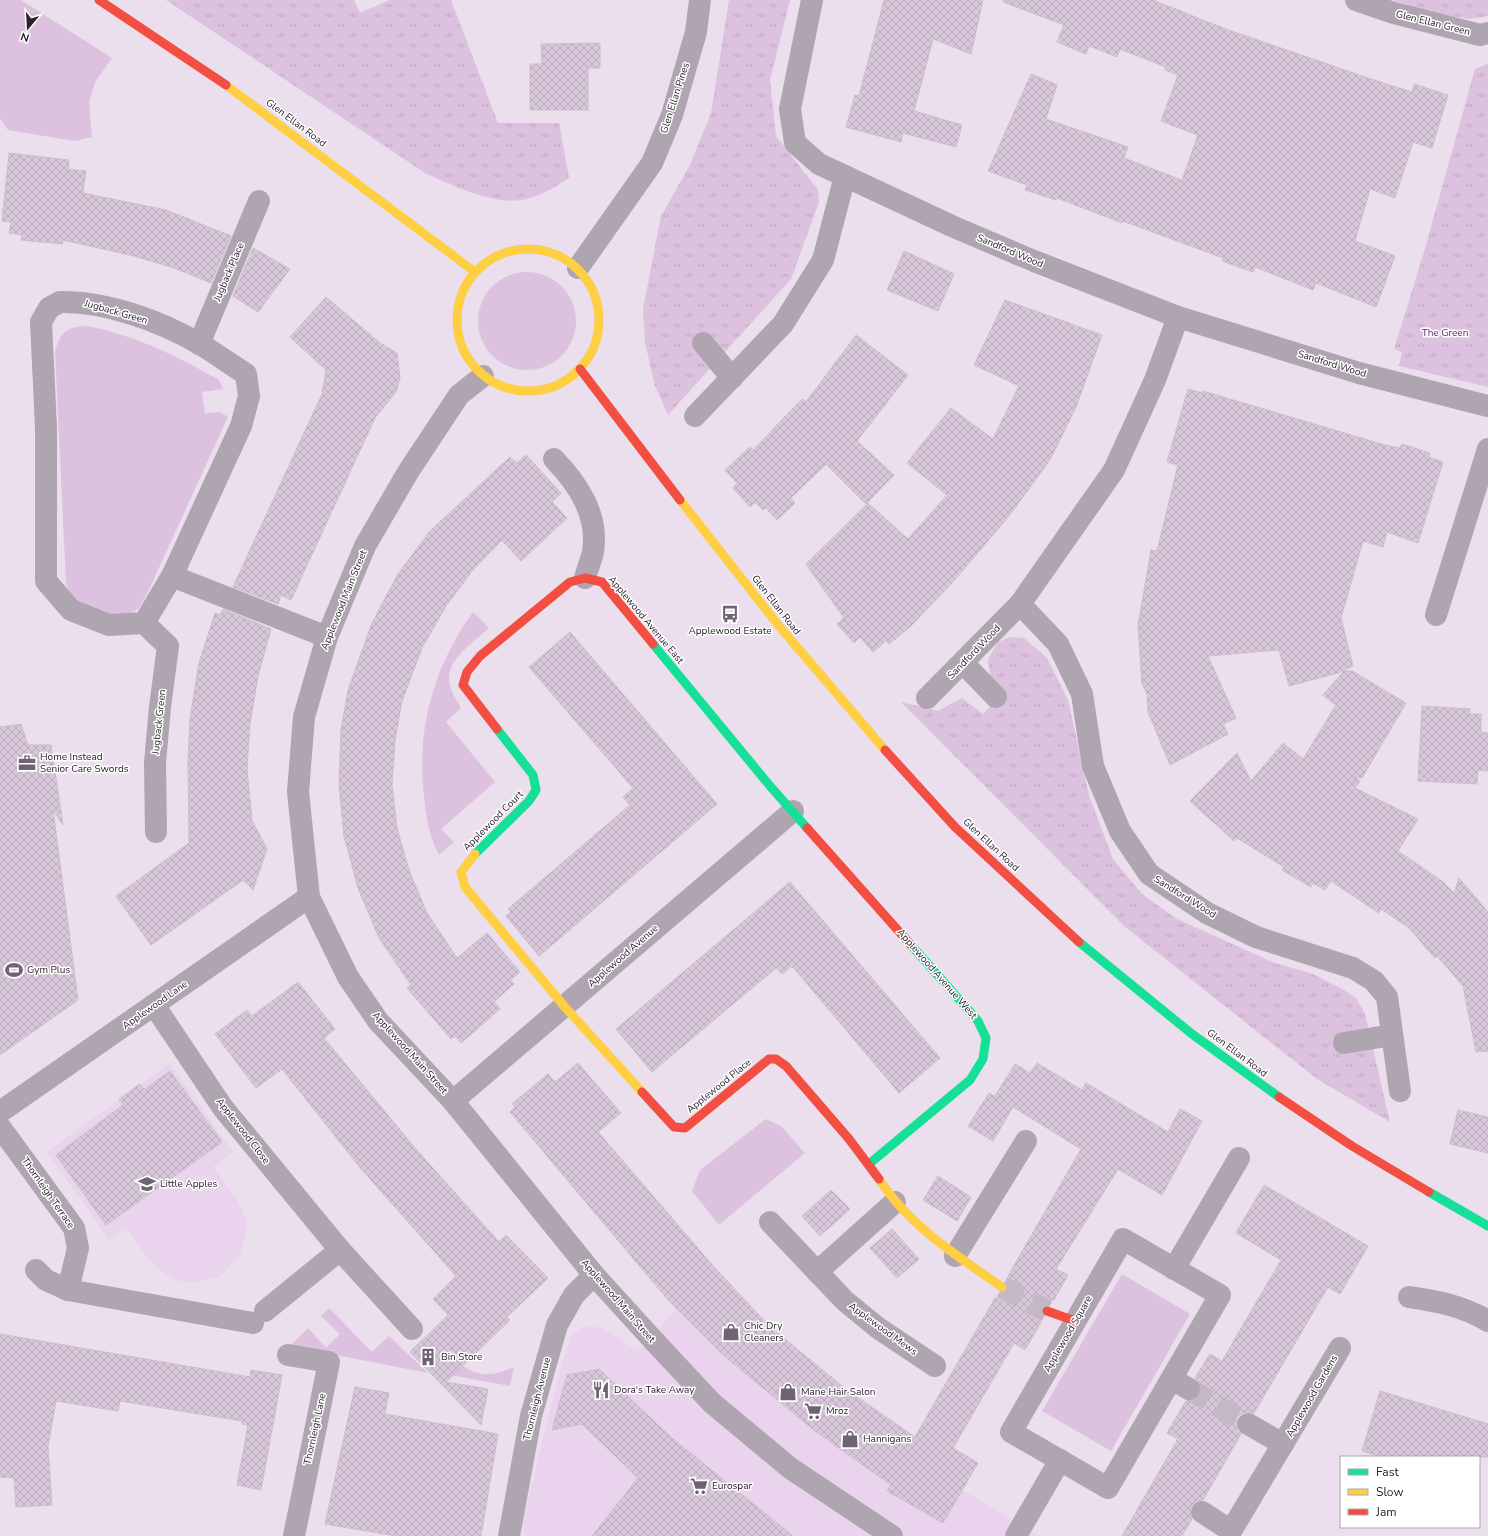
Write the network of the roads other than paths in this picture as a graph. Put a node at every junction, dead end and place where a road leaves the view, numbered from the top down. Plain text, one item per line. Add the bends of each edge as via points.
1 (99, 0) edge
2 (700, 0) edge
3 (812, 0) edge
4 (1356, 0) edge
5 (1488, 33) edge
6 (845, 176) junction
7 (259, 201) dead end
8 (578, 268) junction
9 (475, 272) junction
10 (1178, 317) junction
11 (703, 343) dead end
12 (199, 344) junction
13 (580, 369) junction
14 (484, 376) junction
15 (732, 378) junction
16 (1488, 406) edge
17 (696, 416) dead end
18 (1488, 449) edge
19 (554, 459) dead end
20 (172, 576) junction
21 (585, 578) junction
22 (1020, 604) junction
23 (1436, 615) dead end
24 (144, 624) junction
25 (327, 637) junction
26 (964, 664) junction
27 (996, 697) dead end
28 (927, 698) dead end
29 (793, 811) junction
30 (156, 832) dead end
31 (309, 897) junction
32 (154, 1005) junction
33 (564, 1006) junction
34 (1392, 1035) junction
35 (1344, 1043) dead end
36 (1400, 1091) dead end
37 (453, 1101) junction
38 (0, 1112) edge
39 (0, 1126) edge
40 (1026, 1140) dead end
41 (1239, 1158) dead end
42 (869, 1164) junction
43 (895, 1202) junction
44 (770, 1222) dead end
45 (1488, 1226) edge
46 (340, 1250) junction
47 (955, 1256) junction
48 (1174, 1269) junction
49 (36, 1270) dead end
50 (817, 1272) junction
51 (594, 1275) junction
52 (1002, 1287) tunnel mouth
53 (68, 1290) junction
54 (1408, 1297) dead end
55 (1047, 1312) tunnel mouth
56 (1076, 1321) junction
57 (1488, 1321) edge
58 (412, 1329) dead end
59 (1340, 1348) dead end
60 (288, 1355) dead end
61 (935, 1366) dead end
62 (1248, 1424) tunnel mouth
63 (1284, 1444) junction
64 (1060, 1460) junction
65 (1202, 1512) dead end
66 (294, 1536) edge
67 (509, 1536) edge
68 (892, 1536) edge
69 (1016, 1536) edge

1 - 9 street, Glen Ellan Road via 241,95
2 - 8 street, Glen Ellan Pines via 696,32 672,115 652,163
3 - 6 street, Sandford Wood via 790,109 795,143 819,164
4 - 5 street, Glen Ellan Green via 1394,13 1480,35
6 - 10 street, Sandford Wood via 1034,261
6 - 15 street via 823,260 783,324
7 - 12 street, Jugback Place
8 - 9 street via 559,255 537,249 514,249 493,257
8 - 13 street via 591,286 599,308 599,330 593,351
9 - 14 street via 462,291 456,314 458,337 468,359
10 - 16 street, Sandford Wood via 1359,373
10 - 22 street, Sandford Wood via 1154,380 1114,470
11 - 15 street
12 - 20 street, Jugback Green via 246,374 249,396 242,426
12 - 24 street, Jugback Green via 144,318 79,302 60,302 49,308 41,322 46,428 46,581 71,610 109,625
13 - 14 street via 564,382 544,390 523,392 502,387
13 - 45 street, Glen Ellan Road via 807,661 873,738 961,833 1097,956 1213,1050 1274,1094 1393,1171
14 - 25 street, Applewood Main Street via 459,395 408,472 365,546
15 - 17 street
18 - 23 street
19 - 21 street via 583,496 592,518 593,552
20 - 24 street, Jugback Green
20 - 25 street
21 - 29 street, Applewood Avenue East via 602,582
21 - 33 street, Applewood Court via 570,582 480,656 467,672 463,685 533,775 536,790 529,801 470,859 461,872 465,887
22 - 26 street, Sandford Wood
22 - 34 street, Sandford Wood via 1058,644 1082,694 1093,766 1120,830 1149,874 1207,913 1256,937 1353,968 1374,981 1387,997
24 - 30 street, Jugback Green via 168,646 155,763
25 - 31 street, Applewood Main Street via 304,717 298,792
26 - 27 street
26 - 28 street, Sandford Wood
29 - 33 street, Applewood Avenue
29 - 42 street, Applewood Avenue West via 978,1021 986,1038 983,1059 970,1080
31 - 32 street, Applewood Lane
31 - 37 street, Applewood Main Street via 348,977 378,1020
32 - 38 street, Applewood Lane
32 - 46 street, Applewood Close via 223,1108
33 - 37 street, Applewood Avenue
33 - 42 street, Applewood Place via 674,1127 685,1128 769,1059 776,1059 786,1066
34 - 35 street
34 - 36 street, Sandford Wood
37 - 51 street, Applewood Main Street
39 - 53 street, Thornleigh Terrace via 74,1228 78,1248
40 - 47 street
41 - 48 street
42 - 43 street
43 - 47 street
43 - 50 street
44 - 50 street, Applewood Mews
46 - 53 street via 259,1317
46 - 58 street, Applewood Close
47 - 52 street
48 - 56 street, Applewood Square via 1123,1239
48 - 64 street, Applewood Square via 1220,1295 1180,1384 1108,1488
49 - 53 street via 46,1280
50 - 61 street, Applewood Mews via 845,1301 878,1328
51 - 67 street, Thornleigh Avenue via 574,1295 557,1325 532,1416
51 - 68 street, Applewood Main Street via 712,1403 790,1468
54 - 57 street via 1442,1302
55 - 56 street
56 - 64 street, Applewood Square via 1011,1432
59 - 63 street, Applewood Gardens
60 - 66 street, Thornleigh Lane via 329,1362
62 - 63 street, Applewood Gardens
63 - 65 street, Applewood Gardens via 1231,1531
64 - 69 street

